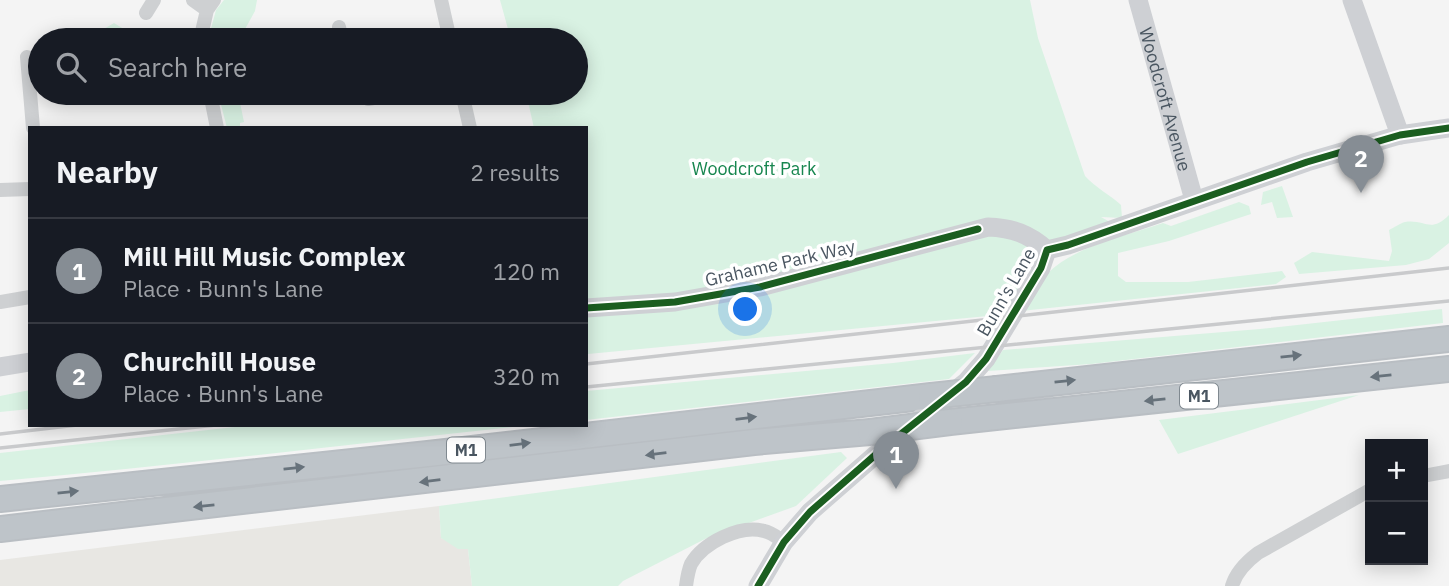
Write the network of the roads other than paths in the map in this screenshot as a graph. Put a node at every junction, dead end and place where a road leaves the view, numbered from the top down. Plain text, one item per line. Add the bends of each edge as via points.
1 (193, 0) edge
2 (441, 0) edge
3 (1138, 0) edge
4 (1352, 0) edge
5 (210, 5) edge
6 (203, 28) edge
7 (447, 28) edge
8 (27, 57) dead end
9 (28, 69) edge
10 (31, 105) edge
11 (213, 105) edge
12 (465, 105) edge
13 (33, 126) edge
14 (218, 126) edge
15 (470, 126) edge
16 (1449, 128) edge
17 (1400, 135) junction
18 (28, 189) edge
19 (0, 190) edge
20 (1194, 200) junction
21 (1047, 250) junction
22 (28, 297) edge
23 (0, 302) edge
24 (588, 308) edge
25 (1449, 339) edge
26 (28, 362) edge
27 (0, 367) edge
28 (1449, 369) edge
29 (1449, 471) edge
30 (1428, 475) edge
31 (1365, 493) edge
32 (0, 499) edge
33 (0, 529) edge
34 (784, 542) junction
35 (686, 586) edge
36 (758, 586) edge
37 (1232, 586) edge

1 - 5 street
2 - 7 street
3 - 20 street, Woodcroft Avenue
4 - 17 street
5 - 6 street
8 - 9 street
10 - 13 street
11 - 14 street
12 - 15 street
16 - 17 street, Bunn's Lane
17 - 20 street, Bunn's Lane
18 - 19 street
20 - 21 street, Bunn's Lane
21 - 24 street, Grahame Park Way via 1017,230 988,227 760,286 675,302
21 - 34 street, Bunn's Lane via 1041,268 967,382 845,481
22 - 23 street
32 -> 25 highway, M1, bridge
26 - 27 street
28 -> 33 highway, M1, bridge via 754,442
29 - 30 street
31 - 37 street via 1258,553 1241,568
34 - 35 street via 764,531 727,536 701,551 691,565
34 - 36 street, Bunn's Lane

